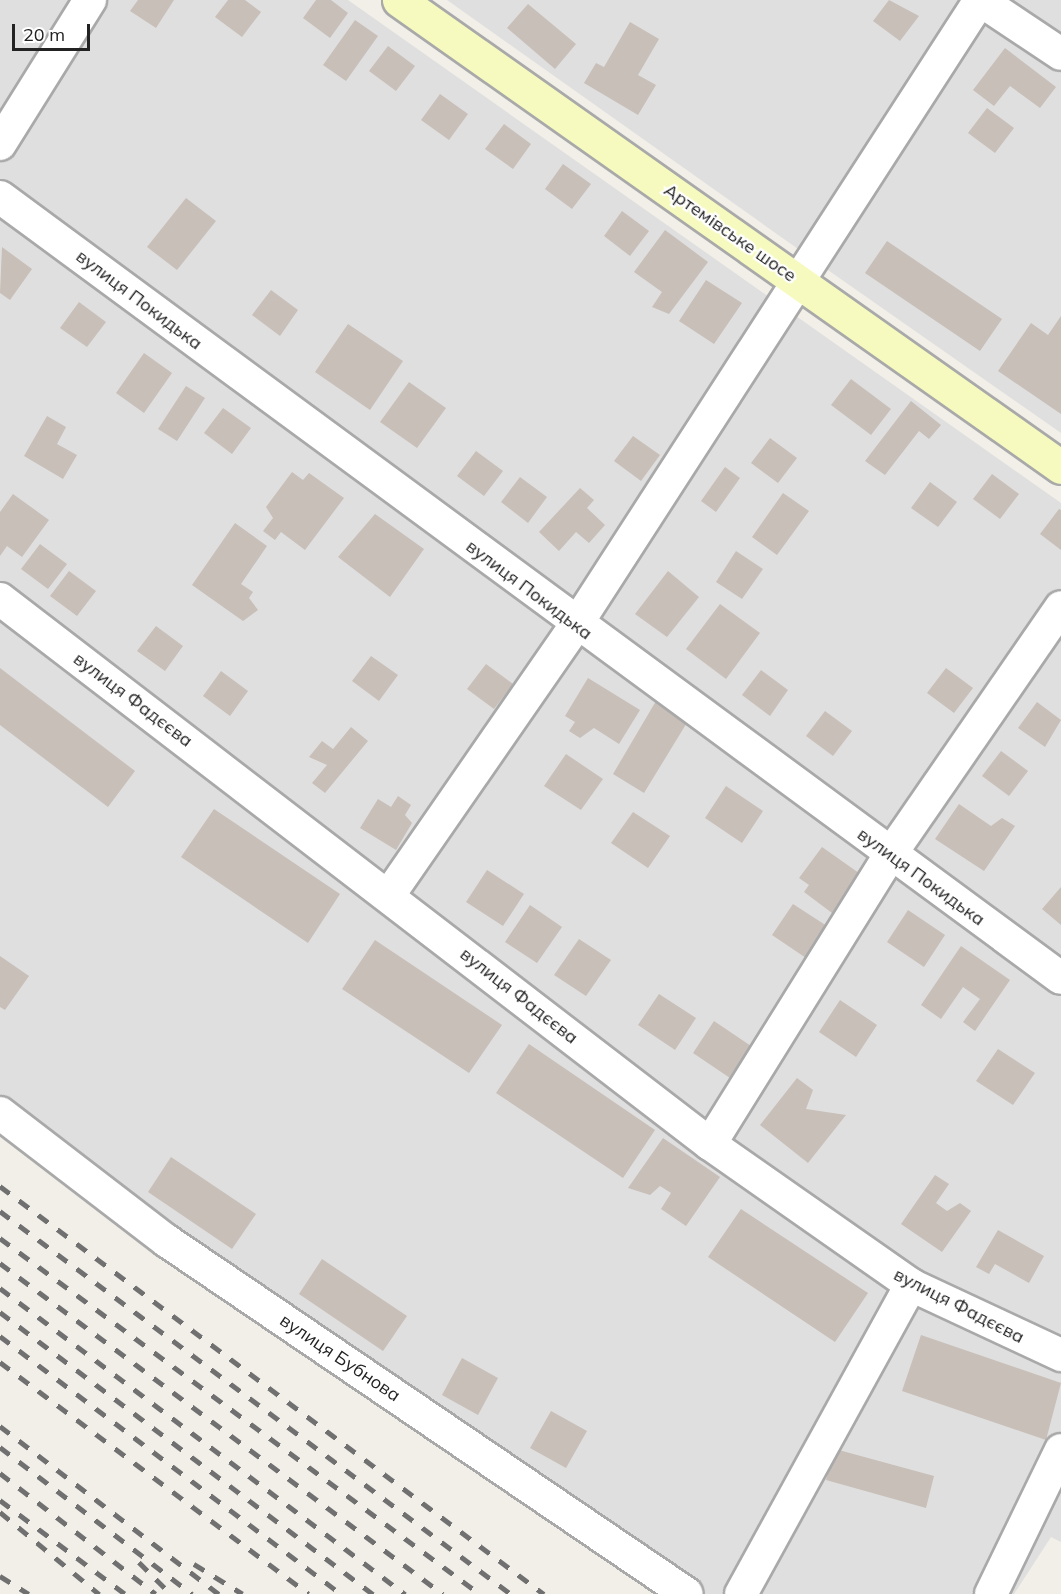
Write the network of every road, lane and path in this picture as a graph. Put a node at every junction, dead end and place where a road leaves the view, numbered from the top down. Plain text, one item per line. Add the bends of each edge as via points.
1 (90, 0) edge
2 (399, 0) edge
3 (980, 0) edge
4 (1061, 54) edge
5 (0, 144) edge
6 (0, 197) edge
7 (801, 283) junction
8 (1061, 467) edge
9 (0, 599) edge
10 (1061, 607) edge
11 (576, 625) junction
12 (890, 855) junction
13 (389, 895) junction
14 (1061, 978) edge
15 (0, 1113) edge
16 (710, 1144) junction
17 (911, 1285) junction
18 (1061, 1355) edge
19 (1061, 1450) edge
20 (687, 1594) edge
21 (741, 1594) edge
22 (990, 1594) edge

1 - 5 street
2 - 7 main road, Артемівське шосе
3 - 4 street
3 - 7 street
6 - 11 street, вулиця Покидька
7 - 8 main road, Артемівське шосе
7 - 11 street
9 - 13 street, вулиця Фадєєва
10 - 12 street
11 - 12 street, вулиця Покидька
11 - 13 street
12 - 14 street, вулиця Покидька
12 - 16 street
13 - 16 street, вулиця Фадєєва
15 - 20 street, вулиця Бубнова via 167,1241
16 - 17 street, вулиця Фадєєва
17 - 18 street, вулиця Фадєєва
17 - 21 street
19 - 22 street

